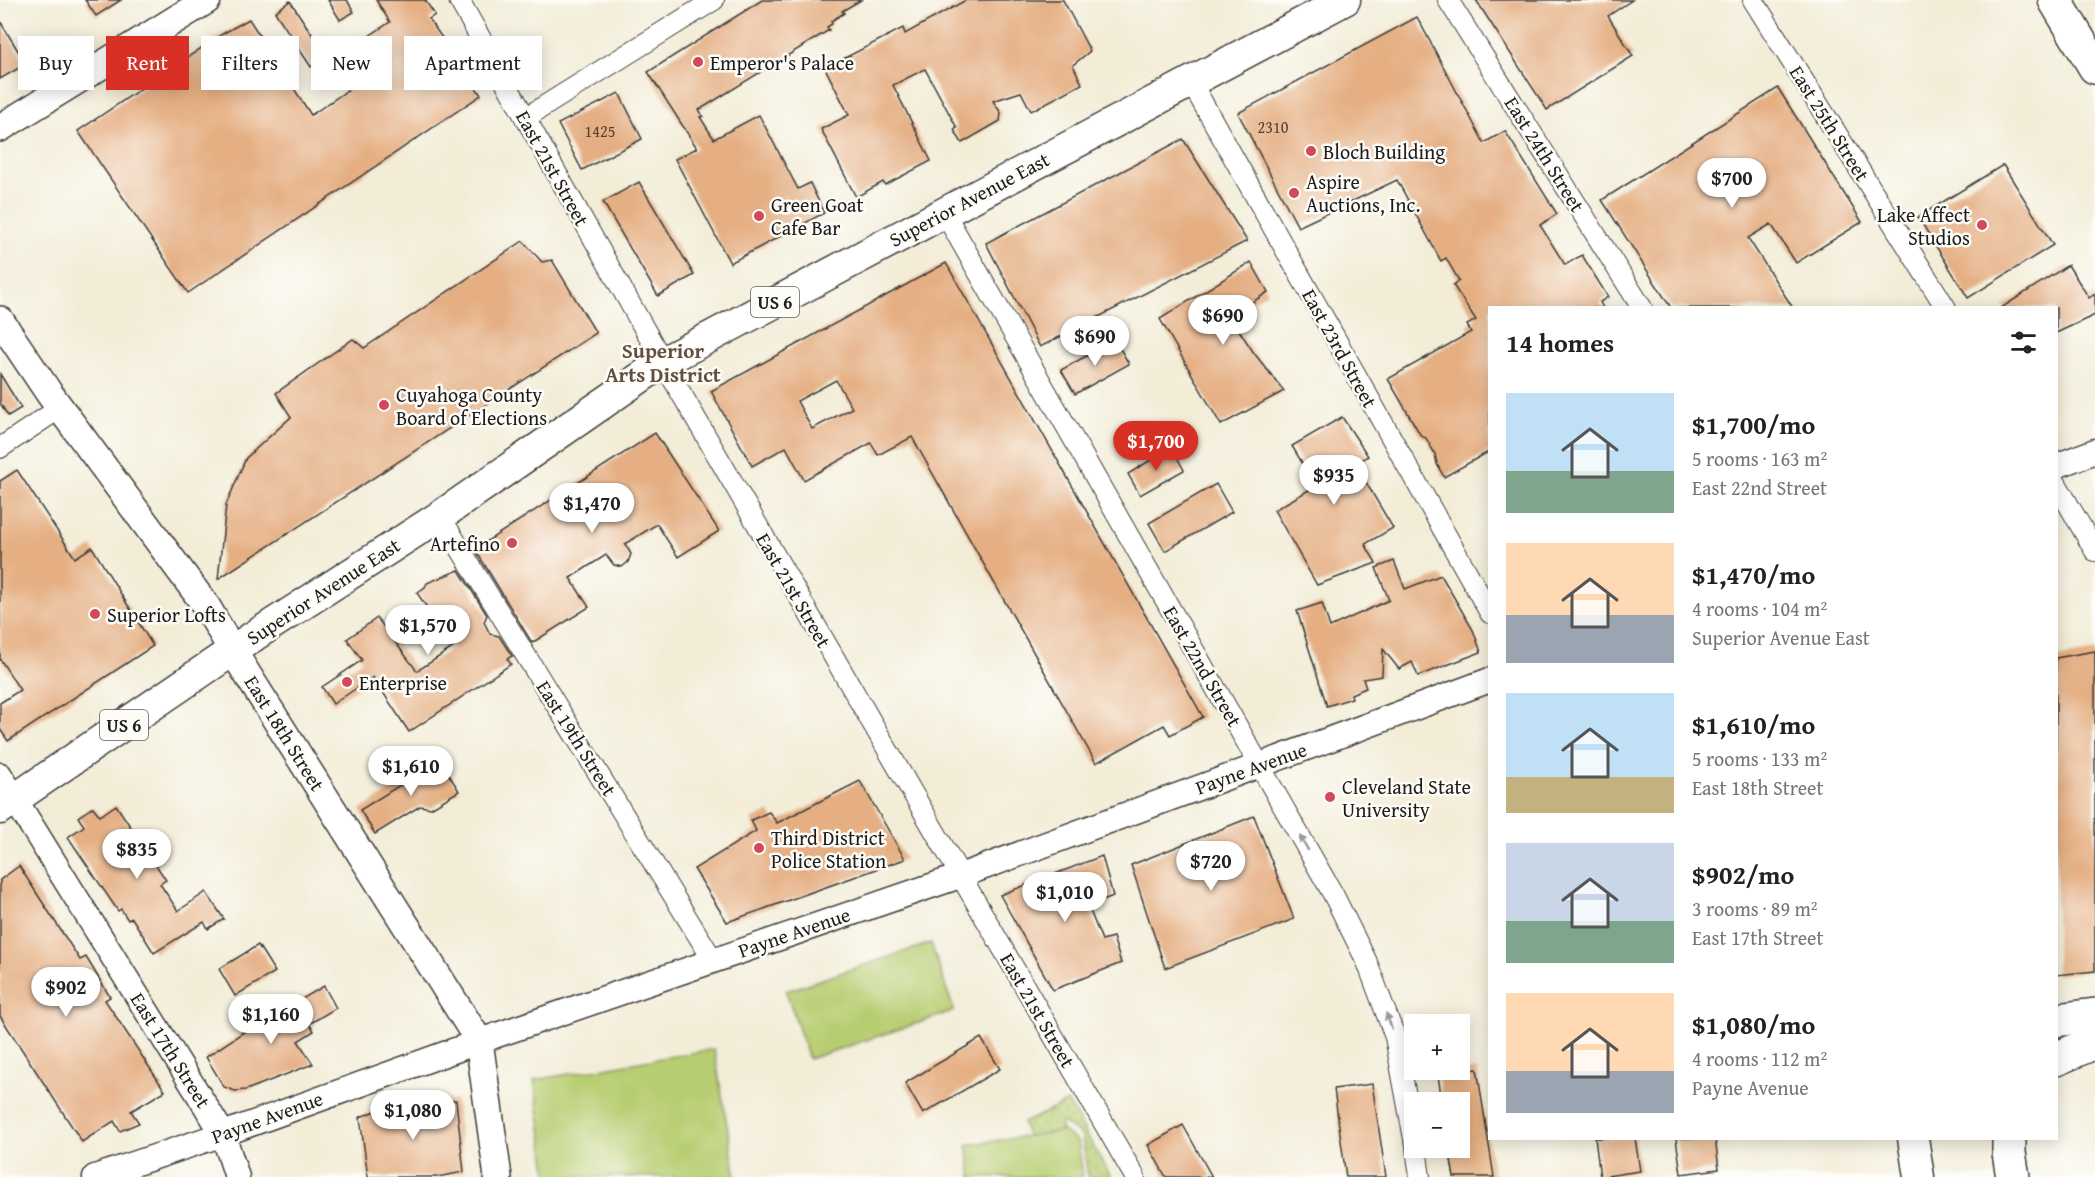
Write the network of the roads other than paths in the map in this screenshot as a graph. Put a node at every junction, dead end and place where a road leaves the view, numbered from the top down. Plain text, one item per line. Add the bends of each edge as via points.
1 (207, 0) edge
2 (459, 0) edge
3 (714, 0) edge
4 (1345, 0) edge
5 (1448, 0) edge
6 (1753, 0) edge
7 (2055, 0) edge
8 (2095, 67) edge
9 (1191, 82) junction
10 (525, 118) junction
11 (0, 128) edge
12 (944, 212) junction
13 (1641, 306) edge
14 (1945, 306) edge
15 (0, 321) edge
16 (663, 362) junction
17 (60, 408) junction
18 (0, 448) edge
19 (2095, 451) edge
20 (2058, 465) edge
21 (2058, 486) edge
22 (440, 516) junction
23 (2095, 551) edge
24 (1488, 609) edge
25 (232, 650) junction
26 (1488, 681) edge
27 (1259, 765) junction
28 (5, 795) edge
29 (960, 876) junction
30 (713, 960) junction
31 (2095, 1015) edge
32 (2058, 1020) edge
33 (479, 1041) junction
34 (2095, 1041) edge
35 (2058, 1045) edge
36 (2058, 1058) edge
37 (1405, 1092) edge
38 (223, 1134) junction
39 (1913, 1140) edge
40 (2009, 1140) edge
41 (1417, 1158) edge
42 (95, 1177) edge
43 (237, 1177) edge
44 (498, 1177) edge
45 (1134, 1177) edge
46 (1420, 1177) edge
47 (1919, 1177) edge
48 (2013, 1177) edge

1 - 11 main road
2 - 10 street, East 21st Street
3 - 10 street
4 - 9 main road, Superior Avenue East / US 6
5 - 13 street, East 24th Street
6 - 14 street, East 25th Street
7 - 8 highway
9 - 12 main road, Superior Avenue East / US 6
9 - 24 street, East 23rd Street
10 - 16 street, East 21st Street
12 - 16 main road, Superior Avenue East / US 6
12 - 27 street, East 22nd Street
15 - 17 main road, East 18th Street
16 - 22 main road, Superior Avenue East / US 6
16 - 29 street, East 21st Street
17 - 18 street
17 - 25 main road, East 18th Street via 207,607
19 - 20 street
21 - 23 street
22 - 25 main road, Superior Avenue East / US 6
22 - 30 street, East 19th Street
25 - 28 main road, Superior Avenue East / US 6
25 - 33 main road, East 18th Street
26 - 27 street, Payne Avenue
27 - 29 street, Payne Avenue
37 -> 27 street, East 22nd Street via 1395,1037 1370,970 1333,894
28 - 38 street, East 17th Street
29 - 30 street, Payne Avenue
29 - 45 street, East 21st Street
30 - 33 street, Payne Avenue
31 - 32 highway
33 - 38 street, Payne Avenue
33 - 44 main road, East 18th Street
34 - 35 highway
34 - 36 highway
38 - 42 street, Payne Avenue
38 - 43 street, East 17th Street
39 - 47 main road
40 - 48 highway
41 - 46 street

